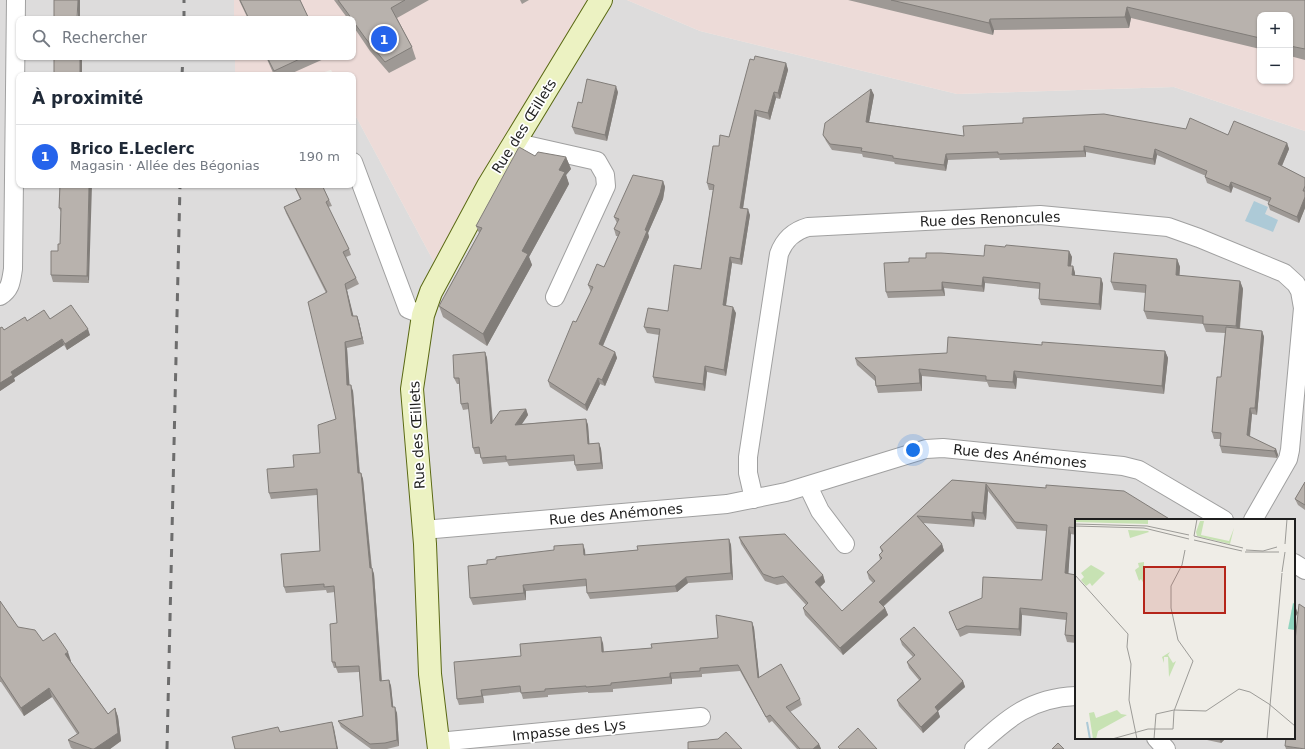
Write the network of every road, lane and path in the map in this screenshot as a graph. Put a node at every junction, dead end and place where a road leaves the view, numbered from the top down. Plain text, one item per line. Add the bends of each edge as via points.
1 (16, 0) edge
2 (601, 0) edge
3 (513, 142) junction
4 (356, 170) edge
5 (0, 296) edge
6 (555, 297) dead end
7 (423, 315) junction
8 (808, 486) junction
9 (754, 499) junction
10 (1222, 519) edge
11 (1254, 519) edge
12 (423, 530) junction
13 (845, 544) dead end
14 (1295, 564) edge
15 (1305, 570) edge
16 (1075, 696) edge
17 (701, 718) dead end
18 (1157, 739) edge
19 (438, 746) edge
20 (974, 749) edge
21 (1166, 749) edge

1 - 5 street via 13,269 11,283 7,291
2 - 3 street, Rue des Œillets
3 - 6 street via 597,161 605,175 606,186
3 - 7 street, Rue des Œillets via 431,292
4 - 7 street via 408,309
7 - 12 street, Rue des Œillets via 412,389
8 - 9 street, Rue des Anémones
8 - 10 street, Rue des Anémones via 926,449 943,448 1123,466 1139,470
8 - 13 street via 820,510
9 - 11 street, Rue des Renoncules via 748,473 748,457 779,254 790,236 808,226 1040,216 1168,227 1284,273 1296,284 1303,308 1290,450 1288,459
9 - 12 street, Rue des Anémones via 721,505
12 - 19 street, Rue des Œillets via 426,544 430,674
14 - 15 street
16 - 20 street via 1032,704 1003,722
17 - 19 street, Impasse des Lys
18 - 21 street

